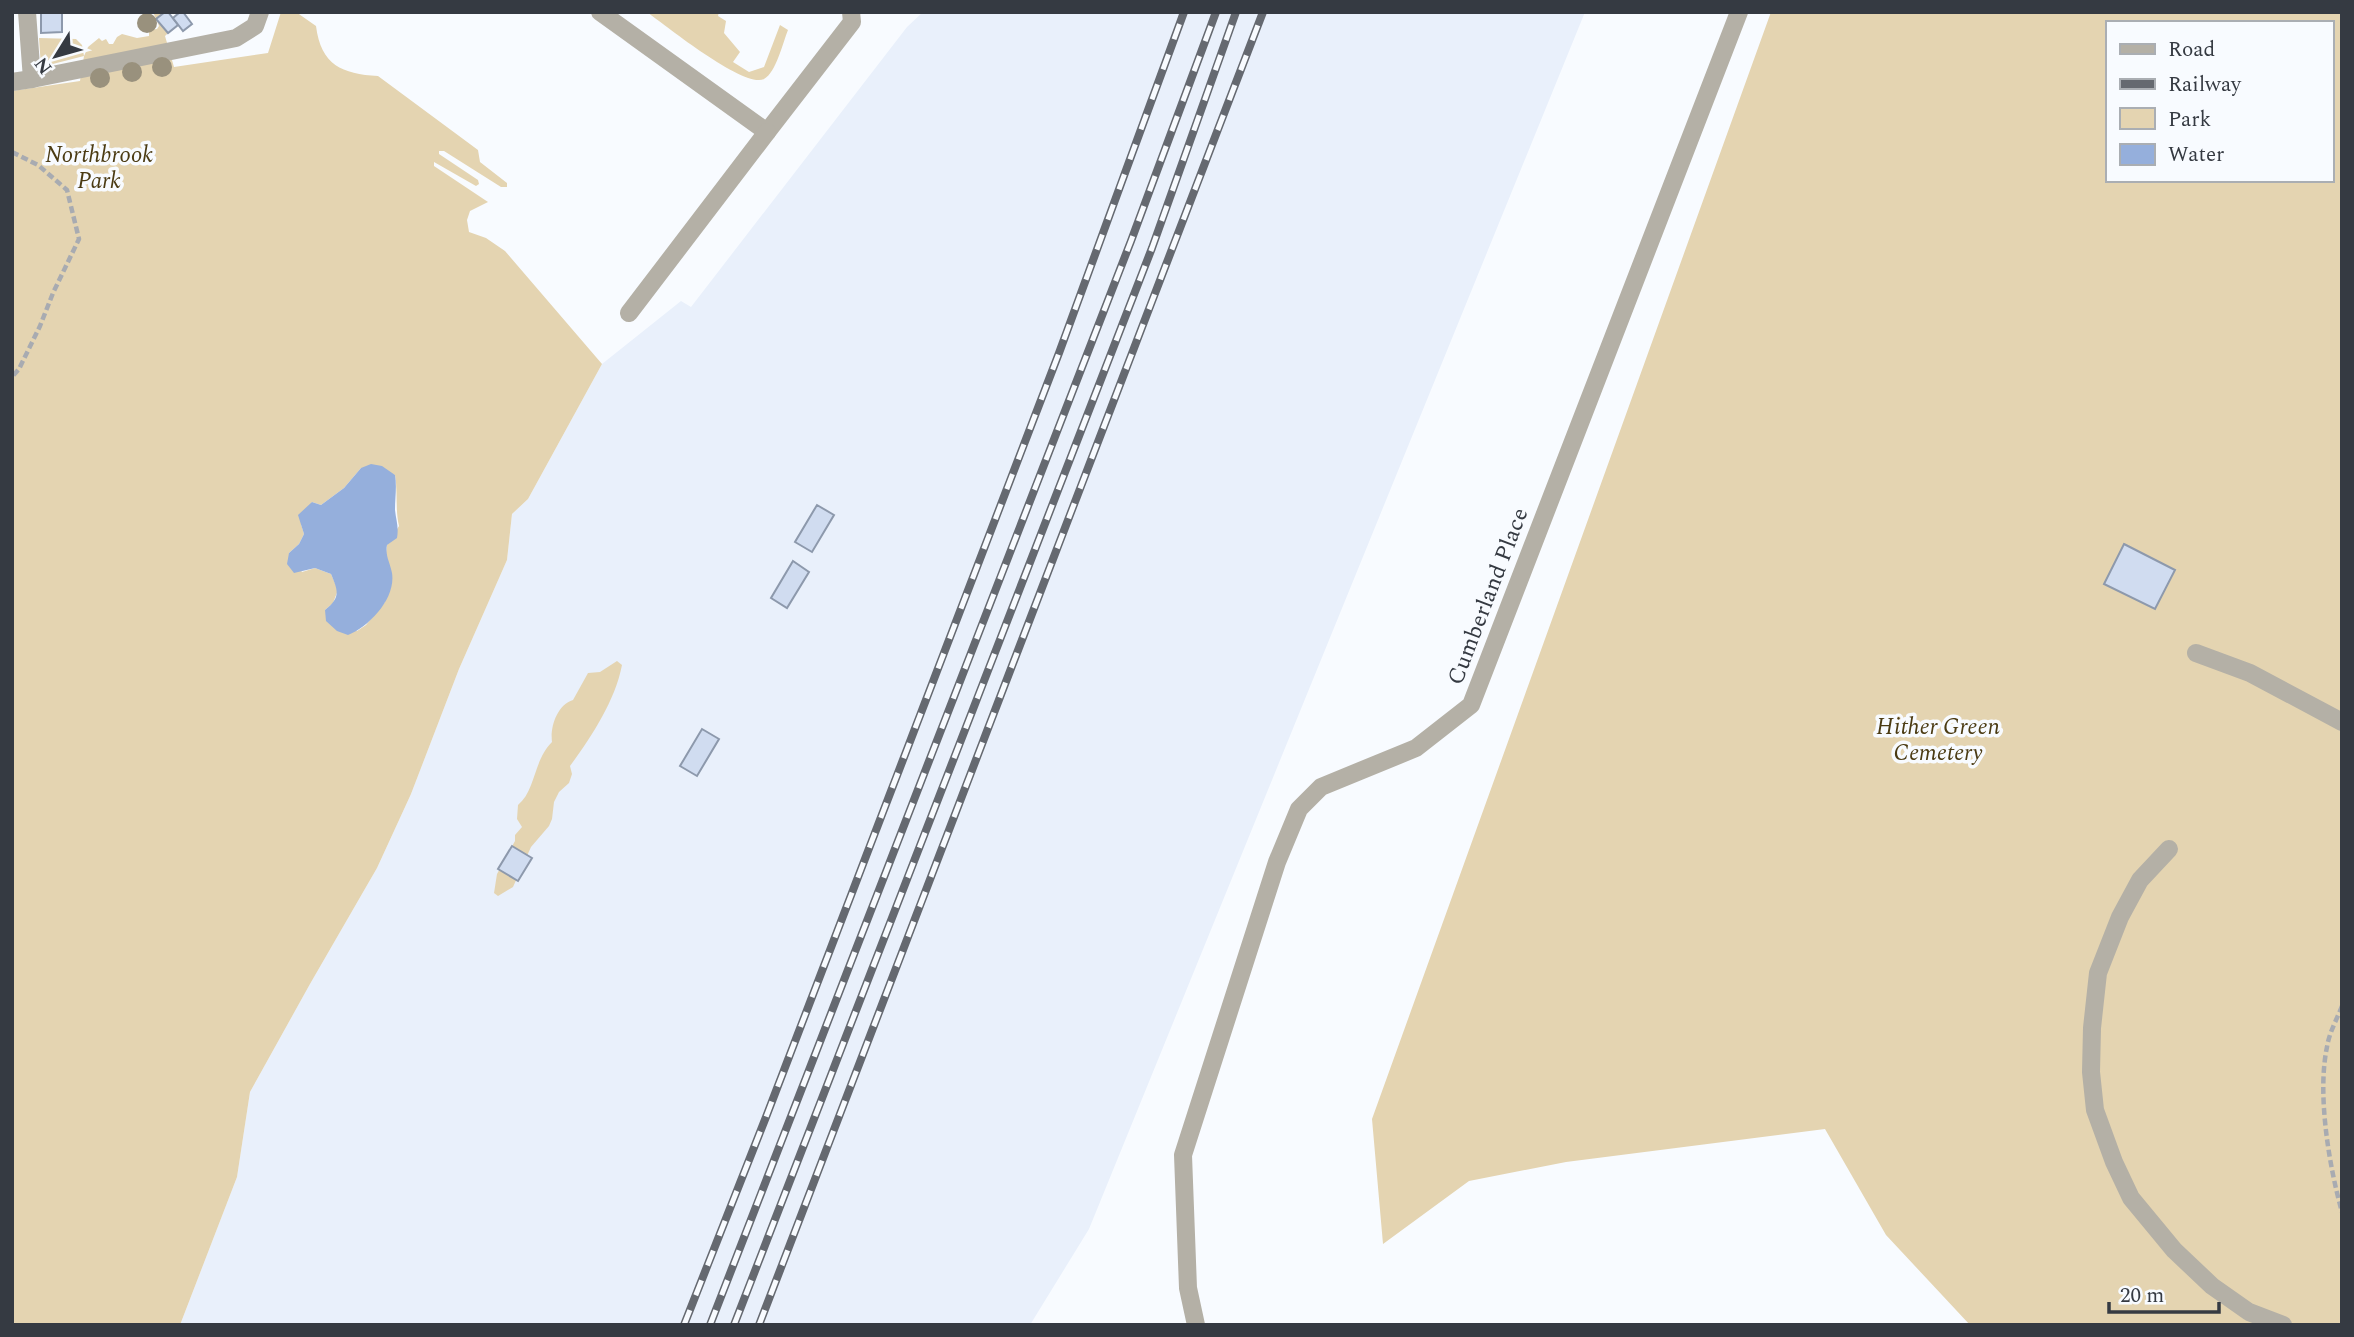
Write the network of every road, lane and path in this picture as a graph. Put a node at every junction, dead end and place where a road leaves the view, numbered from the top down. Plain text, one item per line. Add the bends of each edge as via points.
1 (27, 12) edge
2 (260, 12) edge
3 (600, 12) edge
4 (851, 12) edge
5 (1739, 12) edge
6 (32, 79) junction
7 (12, 82) edge
8 (767, 132) junction
9 (12, 152) edge
10 (629, 313) dead end
11 (12, 377) edge
12 (2196, 653) dead end
13 (2342, 722) edge
14 (2169, 849) dead end
15 (2342, 1006) edge
16 (2342, 1212) edge
17 (1196, 1325) edge
18 (2283, 1325) edge

1 - 6 street
2 - 6 street via 255,26 236,37
3 - 8 street
4 - 8 street via 852,22
5 - 17 street, Cumberland Place via 1471,705 1416,748 1321,787 1299,809 1183,1155 1188,1287
6 - 7 street
8 - 10 street
9 - 11 path via 38,165 67,190 79,239
12 - 13 street via 2250,673
14 - 18 street via 2140,880 2098,973 2091,1072 2095,1110 2131,1198 2174,1250 2212,1286 2249,1311
15 - 16 path via 2327,1045 2323,1088

